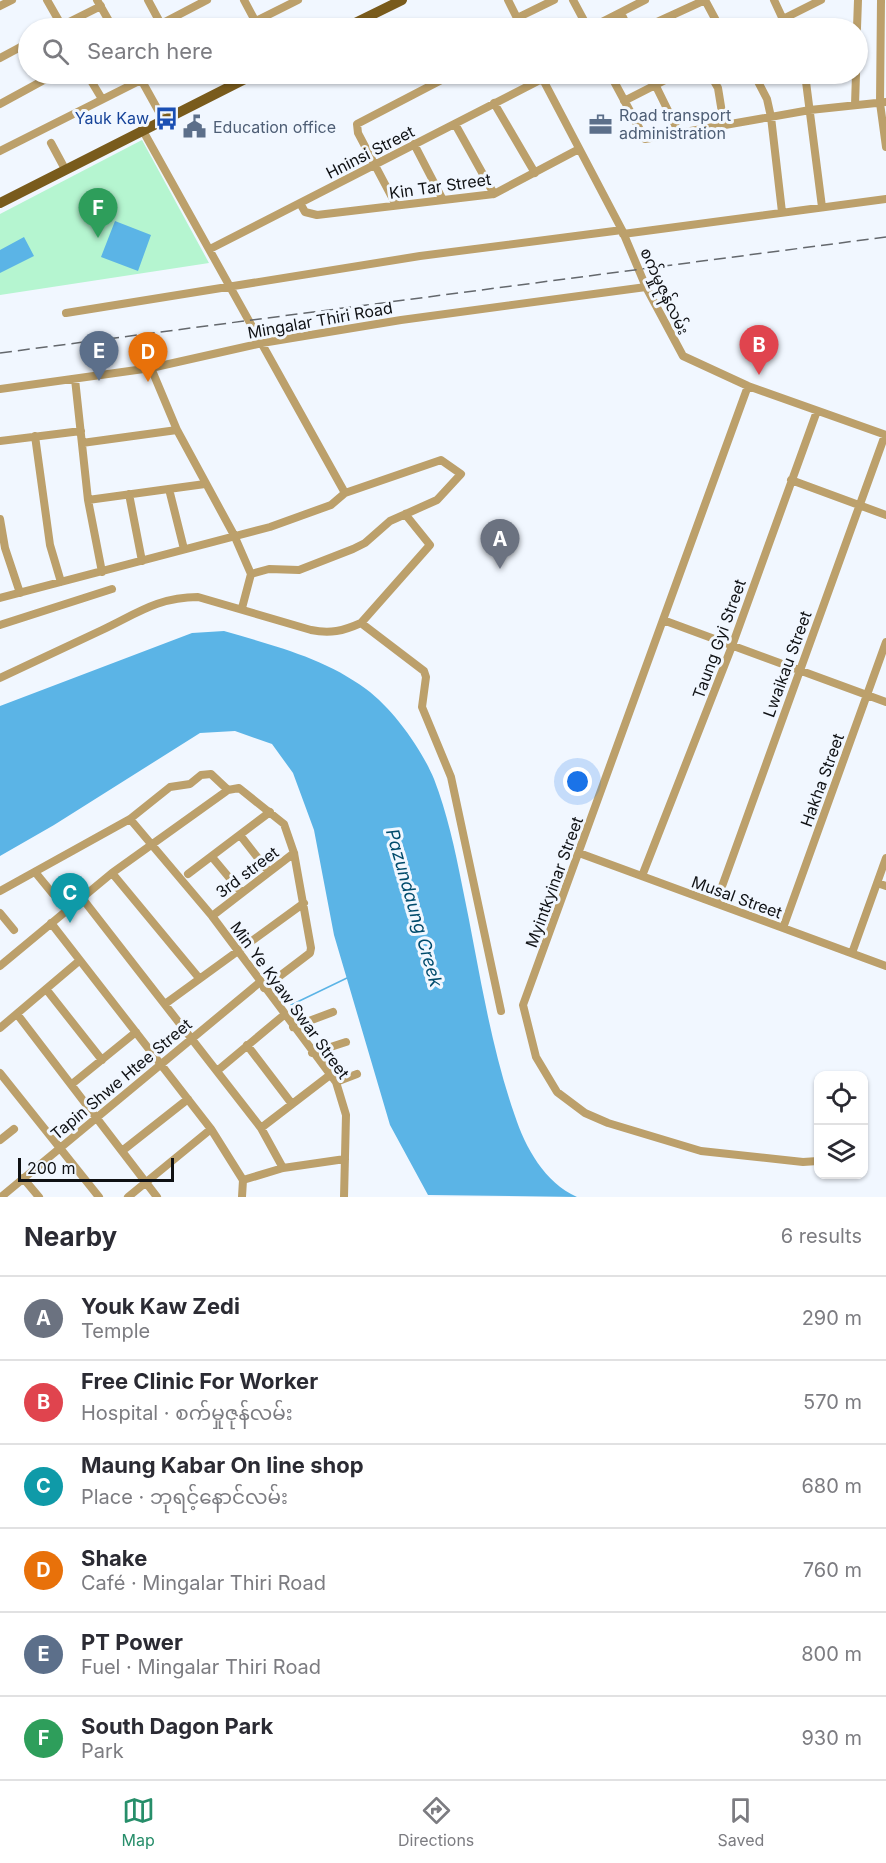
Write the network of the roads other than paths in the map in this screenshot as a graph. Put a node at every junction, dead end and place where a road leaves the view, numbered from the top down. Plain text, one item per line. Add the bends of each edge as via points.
1 (12, 0) edge
2 (47, 0) edge
3 (148, 0) edge
4 (207, 0) edge
5 (244, 0) edge
6 (298, 0) edge
7 (508, 0) edge
8 (554, 0) edge
9 (573, 0) edge
10 (645, 0) edge
11 (774, 0) edge
12 (821, 0) edge
13 (858, 0) edge
14 (881, 0) edge
15 (396, 1) edge
16 (701, 1) edge
17 (99, 3) edge
18 (0, 6) edge
19 (621, 13) junction
20 (55, 18) edge
21 (76, 18) edge
22 (107, 18) edge
23 (158, 18) edge
24 (176, 18) edge
25 (253, 18) edge
26 (268, 18) edge
27 (364, 18) edge
28 (517, 18) joint
29 (583, 18) edge
30 (610, 18) edge
31 (623, 18) edge
32 (665, 18) edge
33 (713, 18) edge
34 (782, 18) edge
35 (787, 18) edge
36 (857, 18) edge
37 (18, 48) edge
38 (0, 58) edge
39 (37, 84) edge
40 (93, 84) edge
41 (127, 84) edge
42 (144, 84) edge
43 (235, 84) edge
44 (433, 84) edge
45 (527, 84) edge
46 (545, 84) edge
47 (615, 84) edge
48 (716, 84) edge
49 (759, 84) edge
50 (806, 84) edge
51 (856, 84) edge
52 (655, 85) joint
53 (102, 99) junction
54 (624, 101) junction
55 (883, 102) edge
56 (494, 103) junction
57 (0, 104) edge
58 (855, 105) junction
59 (810, 110) junction
60 (771, 117) junction
61 (163, 119) junction
62 (455, 124) junction
63 (724, 125) junction
64 (142, 129) junction
65 (678, 133) junction
66 (51, 143) dead end
67 (414, 144) junction
68 (886, 147) edge
69 (579, 149) junction
70 (0, 151) edge
71 (375, 165) junction
72 (65, 169) junction
73 (535, 173) junction
74 (494, 194) junction
75 (886, 199) edge
76 (443, 200) junction
77 (0, 202) edge
78 (300, 203) junction
79 (396, 205) junction
80 (822, 207) junction
81 (782, 212) junction
82 (622, 232) junction
83 (210, 249) junction
84 (230, 285) junction
85 (646, 287) junction
86 (66, 313) dead end
87 (262, 343) junction
88 (151, 368) junction
89 (75, 379) junction
90 (748, 386) junction
91 (0, 389) edge
92 (817, 411) junction
93 (177, 430) junction
94 (81, 431) junction
95 (885, 435) edge
96 (35, 436) junction
97 (0, 441) edge
98 (82, 443) junction
99 (791, 480) junction
100 (205, 484) junction
101 (169, 489) junction
102 (345, 493) junction
103 (129, 494) junction
104 (88, 500) junction
105 (860, 505) junction
106 (405, 514) junction
107 (886, 515) edge
108 (0, 519) edge
109 (234, 535) junction
110 (3, 548) edge
111 (184, 549) junction
112 (142, 561) junction
113 (102, 572) junction
114 (251, 574) junction
115 (61, 582) junction
116 (112, 589) dead end
117 (20, 593) junction
118 (0, 598) edge
119 (242, 608) junction
120 (663, 620) junction
121 (361, 623) junction
122 (0, 625) edge
123 (886, 642) edge
124 (732, 646) junction
125 (798, 670) junction
126 (0, 678) edge
127 (867, 695) junction
128 (886, 702) edge
129 (228, 790) junction
130 (270, 812) junction
131 (130, 819) junction
132 (240, 835) junction
133 (151, 843) junction
134 (294, 853) junction
135 (579, 853) junction
136 (212, 857) junction
137 (886, 858) edge
138 (35, 872) junction
139 (269, 872) junction
140 (112, 873) junction
141 (188, 874) dead end
142 (642, 876) junction
143 (877, 883) junction
144 (886, 886) edge
145 (0, 891) edge
146 (242, 893) junction
147 (53, 894) dead end
148 (82, 898) junction
149 (304, 903) junction
150 (716, 903) junction
151 (0, 913) edge
152 (216, 913) dead end
153 (51, 923) junction
154 (783, 928) junction
155 (14, 930) dead end
156 (237, 950) junction
157 (852, 953) junction
158 (79, 961) junction
159 (0, 966) edge
160 (886, 966) edge
161 (199, 978) junction
162 (262, 985) junction
163 (46, 989) junction
164 (165, 1004) junction
165 (501, 1011) dead end
166 (333, 1012) dead end
167 (17, 1014) junction
168 (284, 1015) junction
169 (293, 1027) junction
170 (0, 1028) edge
171 (135, 1032) junction
172 (190, 1037) junction
173 (346, 1042) dead end
174 (247, 1045) junction
175 (312, 1053) junction
176 (102, 1060) junction
177 (161, 1064) junction
178 (217, 1071) junction
179 (0, 1072) edge
180 (357, 1074) dead end
181 (333, 1079) junction
182 (72, 1084) junction
183 (188, 1099) junction
184 (292, 1104) junction
185 (97, 1117) junction
186 (261, 1128) junction
187 (14, 1129) dead end
188 (211, 1129) junction
189 (0, 1140) edge
190 (61, 1147) junction
191 (122, 1151) junction
192 (345, 1159) junction
193 (814, 1161) edge
194 (283, 1168) junction
195 (23, 1178) junction
196 (243, 1180) junction
197 (146, 1182) junction
198 (344, 1196) edge
199 (1, 1197) edge
200 (39, 1197) edge
201 (99, 1197) edge
202 (128, 1197) edge
203 (157, 1197) edge
204 (242, 1197) edge
205 (335, 1197) edge

1 - 18 street
2 - 20 street
3 - 23 street
4 - 24 street
5 - 25 street
6 - 26 street
7 - 28 street
8 - 28 street
9 - 29 street
10 - 19 street
11 - 34 street
12 - 35 street
13 - 36 street
14 - 55 street
15 - 27 main road
16 - 32 street
16 - 33 street
17 - 21 street
17 - 22 street
19 - 30 street
19 - 31 street
37 - 38 street
39 - 57 street
40 - 53 street
41 - 53 street
42 - 61 street
43 - 61 main road
44 - 71 street via 357,124
45 - 56 street, Hninsi Street
46 - 69 street, စက်မှုဇုန်လမ်း
47 - 54 street
48 - 63 street
49 - 60 street
50 - 59 street
51 - 58 street
52 - 54 street
52 - 65 street
53 - 70 street
54 - 65 street via 645,139
55 - 58 street
55 - 68 street
56 - 62 street, Hninsi Street
56 - 73 street
58 - 59 street
59 - 60 street
59 - 80 street
60 - 63 street
60 - 81 street
61 - 64 main road
62 - 67 street, Hninsi Street
62 - 74 street
63 - 65 street
64 - 72 main road
64 - 83 street
66 - 72 street
67 - 71 street, Hninsi Street
67 - 76 street
69 - 73 street, Kin Tar Street
69 - 82 street, စက်မှုဇုန်လမ်း
71 - 78 street, Hninsi Street
71 - 79 street
72 - 77 main road
73 - 74 street, Kin Tar Street
74 - 76 street, Kin Tar Street
75 - 80 street, စက်မှုဇုန်လမ်း
76 - 79 street, Kin Tar Street
78 - 79 street, Kin Tar Street via 305,212 316,215
78 - 83 street, Hninsi Street
80 - 81 street, စက်မှုဇုန်လမ်း
81 - 82 street, စက်မှုဇုန်လမ်း
82 - 84 street via 420,256
82 - 85 street, စက်မှုဇုန်လမ်း
83 - 84 street
84 - 86 street
84 - 87 street
85 - 87 street, Mingalar Thiri Road
85 - 90 street, စက်မှုဇုန်လမ်း via 683,356
87 - 88 street, Mingalar Thiri Road
87 - 102 street
88 - 89 street, Mingalar Thiri Road
88 - 93 street
89 - 91 street, Mingalar Thiri Road
89 - 94 street
90 - 92 street, စက်မှုဇုန်လမ်း
90 - 120 street, Myintkyinar Street
92 - 95 street, စက်မှုဇုန်လမ်း
92 - 99 street, Taung Gyi Street
93 - 98 street
93 - 100 street
94 - 96 street
94 - 98 street
95 - 105 street, Lwaikau Street
96 - 97 street
96 - 115 street via 50,545
98 - 104 street
99 - 105 street
99 - 124 street, Taung Gyi Street
100 - 101 street
100 - 109 street
101 - 103 street
101 - 111 street
102 - 106 street via 441,460 461,474 437,500
102 - 109 street via 331,505
103 - 104 street
103 - 112 street
104 - 113 street
105 - 107 street
105 - 125 street, Lwaikau Street
106 - 114 street via 364,543 310,567
106 - 121 street via 430,545
108 - 110 street
109 - 111 street
109 - 114 street
110 - 117 street
111 - 112 street
112 - 113 street
113 - 115 street
114 - 119 street
115 - 117 street
116 - 122 street
117 - 118 street
119 - 121 street via 325,633
119 - 126 street via 198,597 153,603
120 - 124 street
120 - 135 street, Myintkyinar Street
121 - 165 street via 424,671 422,707 451,777
123 - 127 street, Hakha Street
124 - 125 street
124 - 142 street, Taung Gyi Street
125 - 127 street
125 - 150 street, Lwaikau Street
127 - 128 street
127 - 154 street, Hakha Street
129 - 130 street via 238,788
129 - 131 street via 213,775 201,775 190,784 170,787
129 - 133 street
130 - 132 street
130 - 134 street via 284,824
131 - 133 street, Min Ye Kyaw Swar Street
131 - 138 street
132 - 136 street
132 - 139 street
133 - 140 street
133 - 156 street, Min Ye Kyaw Swar Street via 183,878
134 - 139 street, 3rd street
134 - 149 street
135 - 142 street, Musal Street
135 - 193 street, Myintkyinar Street via 523,1005 536,1057 557,1092 585,1113 608,1123 701,1151
136 - 141 street
136 - 146 street
137 - 143 street
138 - 145 street
138 - 147 street
139 - 146 street, 3rd street
140 - 148 street
140 - 161 street
142 - 150 street, Musal Street
143 - 144 street
143 - 157 street
146 - 152 street, 3rd street
148 - 153 street
148 - 164 street
149 - 156 street
149 - 162 street, Tapin Shwe Htee Street via 311,951
150 - 154 street, Musal Street
151 - 155 street
153 - 158 street
153 - 159 street
154 - 157 street, Musal Street
156 - 161 street
156 - 162 street, Min Ye Kyaw Swar Street
157 - 160 street, Musal Street
158 - 163 street
158 - 171 street
161 - 164 street
162 - 168 street, Min Ye Kyaw Swar Street
162 - 172 street, Tapin Shwe Htee Street
163 - 167 street
163 - 176 street
164 - 172 street
166 - 169 street
167 - 170 street
167 - 182 street
168 - 169 street, Min Ye Kyaw Swar Street
168 - 174 street
169 - 175 street, Min Ye Kyaw Swar Street
171 - 176 street
171 - 177 street
172 - 177 street, Tapin Shwe Htee Street
172 - 178 street
173 - 175 street
174 - 178 street
174 - 184 street
175 - 181 street, Min Ye Kyaw Swar Street
176 - 182 street
177 - 183 street
177 - 185 street, Tapin Shwe Htee Street
178 - 186 street
179 - 190 street
180 - 181 street
181 - 184 street
181 - 192 street, Min Ye Kyaw Swar Street via 346,1115
182 - 185 street
183 - 188 street
183 - 191 street
184 - 186 street
185 - 190 street, Tapin Shwe Htee Street
185 - 191 street
186 - 194 street
187 - 189 street
188 - 196 street
188 - 197 street
190 - 195 street, Tapin Shwe Htee Street
190 - 201 street
191 - 197 street
192 - 194 street
192 - 198 street, Min Ye Kyaw Swar Street
194 - 196 street
195 - 199 street, Tapin Shwe Htee Street
195 - 200 street
196 - 204 street
197 - 202 street
197 - 203 street
198 - 205 street

